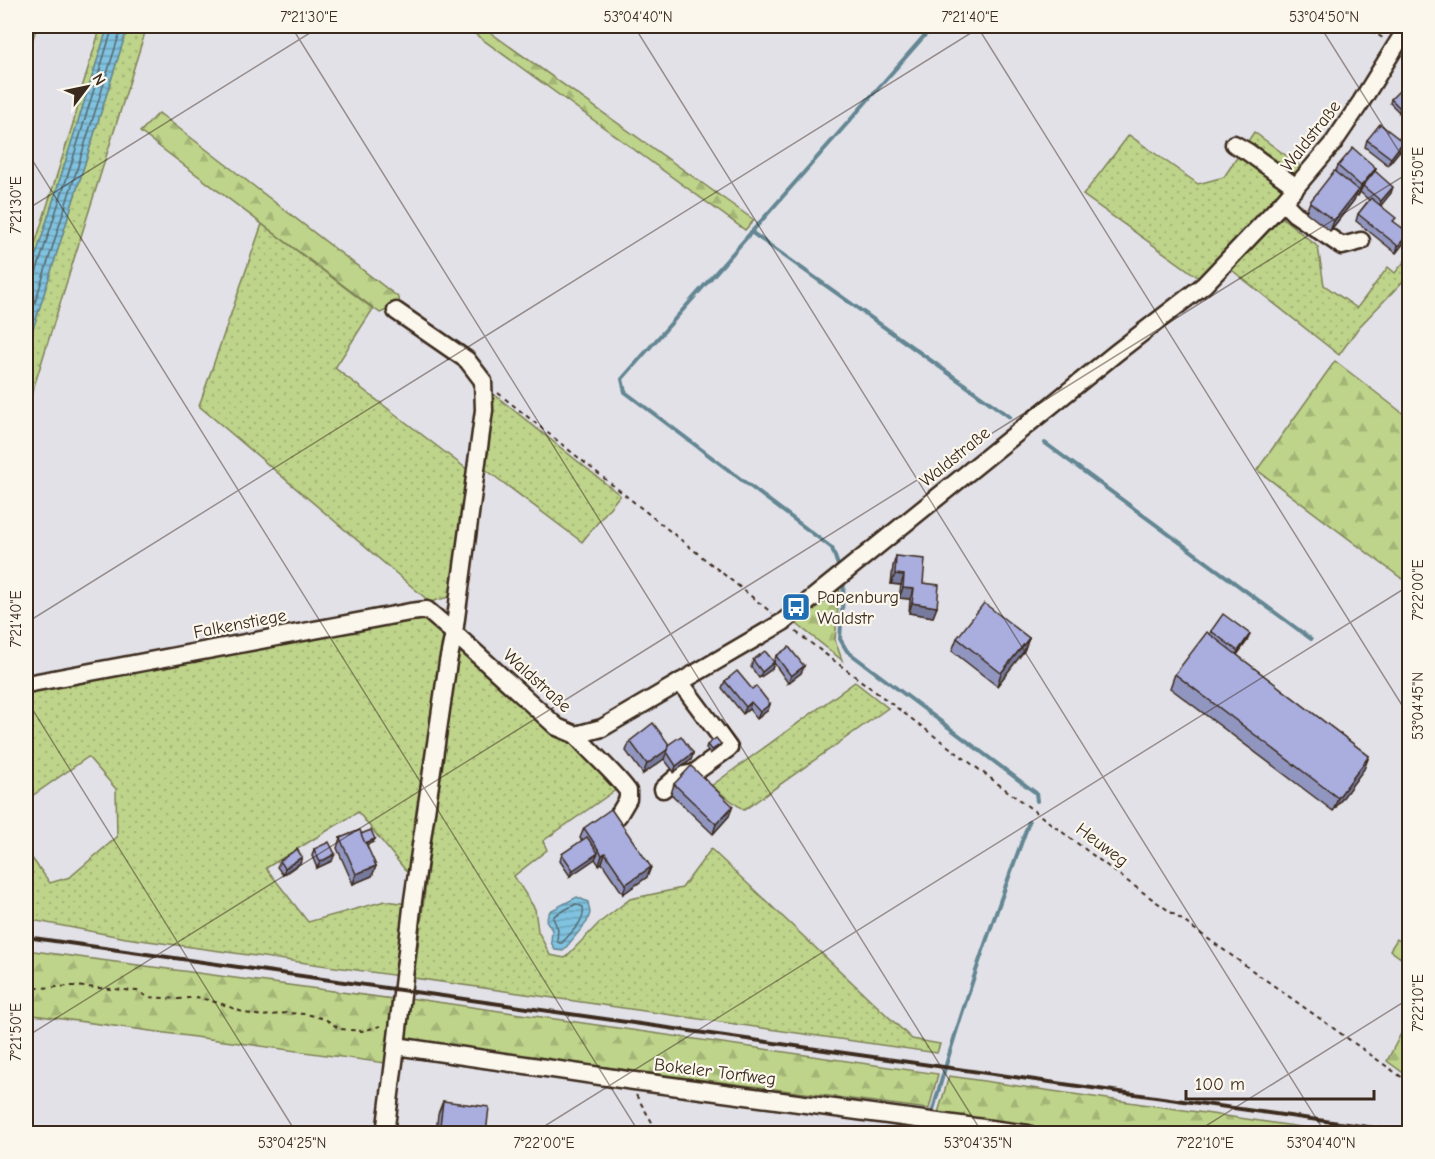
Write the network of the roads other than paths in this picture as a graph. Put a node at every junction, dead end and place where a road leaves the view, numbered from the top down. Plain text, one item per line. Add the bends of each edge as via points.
1 (1408, 26) edge
2 (1234, 144) dead end
3 (1296, 188) junction
4 (1283, 202) junction
5 (1361, 241) dead end
6 (396, 310) dead end
7 (454, 633) junction
8 (680, 682) junction
9 (26, 683) edge
10 (576, 735) junction
11 (663, 789) dead end
12 (618, 816) edge
13 (396, 1046) junction
14 (385, 1134) edge
15 (1028, 1134) edge

1 - 3 street, Waldstraße via 1334,142
2 - 3 street
3 - 4 street, Waldstraße
4 - 5 street via 1341,246
4 - 8 street, Waldstraße via 1204,285 783,622
6 - 7 street via 467,360 483,381 484,410
7 - 9 street, Falkenstiege via 427,610
7 - 10 street, Waldstraße via 557,727
7 - 13 street via 413,900
8 - 10 street, Waldstraße via 602,728
8 - 11 street via 729,748 693,773 678,776
10 - 12 street via 628,791
13 - 14 street
13 - 15 street, Bokeler Torfweg

